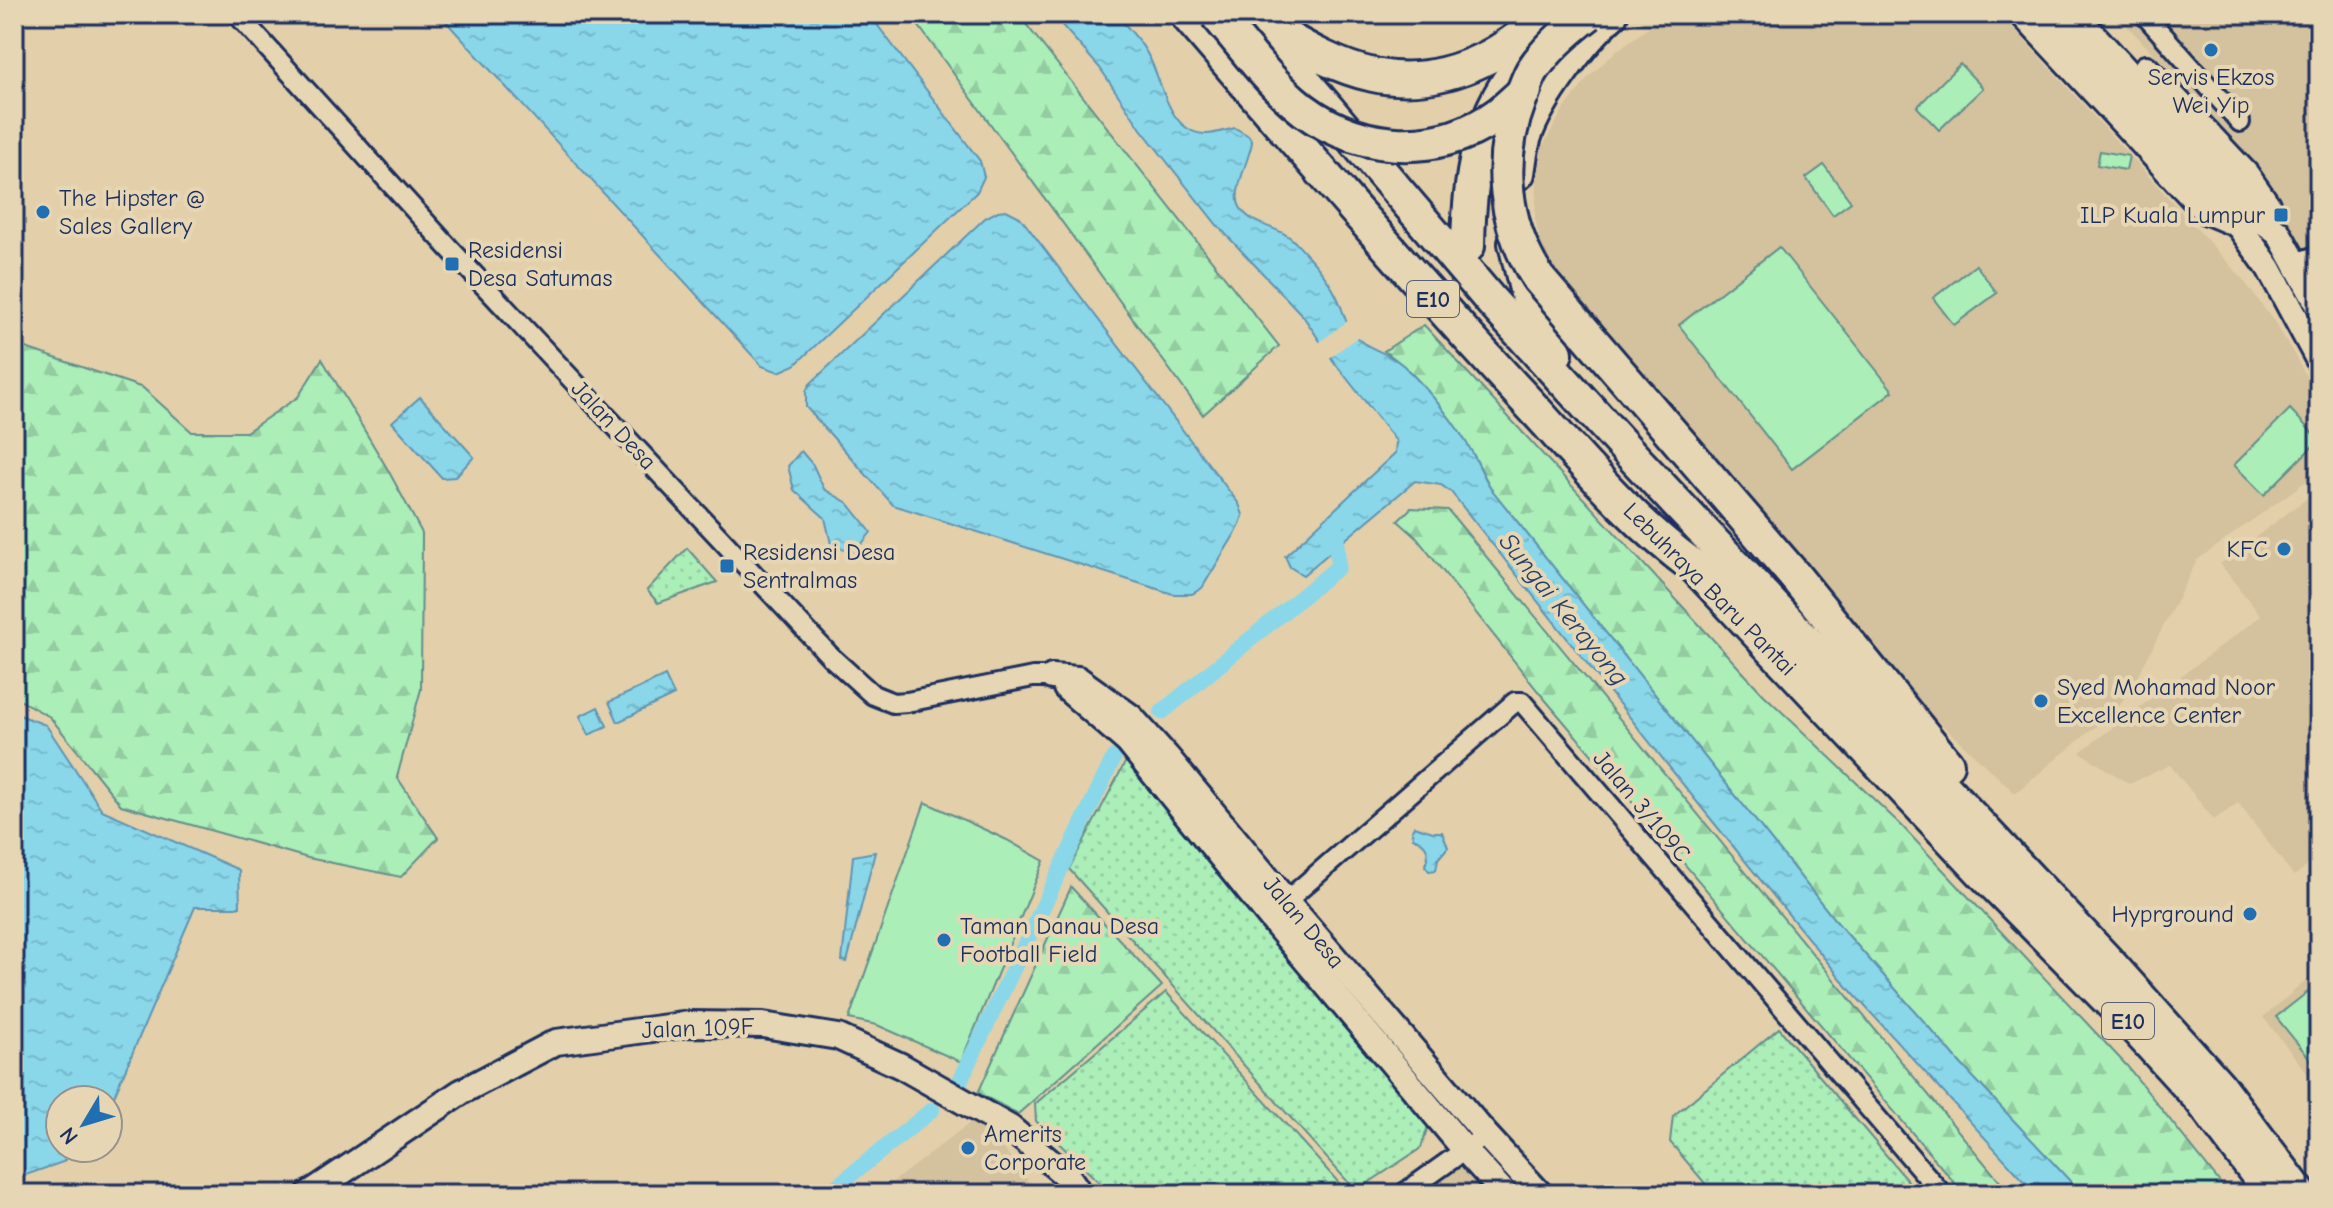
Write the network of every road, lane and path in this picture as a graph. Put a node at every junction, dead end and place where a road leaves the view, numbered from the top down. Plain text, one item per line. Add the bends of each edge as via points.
1 (237, 14) edge
2 (1186, 14) edge
3 (1216, 14) edge
4 (1247, 14) edge
5 (1550, 14) edge
6 (2022, 14) edge
7 (2047, 14) edge
8 (2074, 14) edge
9 (2095, 14) edge
10 (2144, 14) edge
11 (1590, 19) edge
12 (2207, 85) junction
13 (2240, 122) dead end
14 (2177, 126) junction
15 (2238, 225) junction
16 (1468, 246) dead end
17 (2319, 255) edge
18 (2295, 263) junction
19 (2319, 306) edge
20 (1496, 331) dead end
21 (2319, 361) edge
22 (1637, 461) junction
23 (1696, 568) junction
24 (1052, 677) joint
25 (1972, 816) junction
26 (1277, 909) junction
27 (1486, 1135) junction
28 (1465, 1150) junction
29 (309, 1194) edge
30 (1080, 1194) edge
31 (1403, 1194) edge
32 (1505, 1194) edge
33 (1540, 1194) edge
34 (1942, 1194) edge
35 (2272, 1194) edge
36 (2300, 1194) edge

1 - 24 street, Jalan Desa via 699,517 873,695 907,702
2 - 23 highway, Lebuhraya Baru Pantai / E10 via 1443,310 1602,482 1668,549
3 - 11 highway, bridge via 1296,104 1346,134 1399,146 1433,144 1496,116
4 - 5 highway via 1331,63 1372,75 1417,78 1484,59
4 - 22 highway, Lebuhraya Baru Pantai / E10 via 1492,302
6 - 15 main road via 2205,211
7 - 14 main road
8 - 14 main road
9 - 14 main road
10 - 12 street
11 - 16 highway via 1522,61 1503,90 1482,132 1470,185
11 - 22 highway via 1578,52 1540,104 1524,138 1514,238 1529,302 1543,332
11 - 25 highway, bridge via 1540,61 1515,113 1505,168 1516,234 1538,278 1926,736 1956,776
12 - 13 street
12 - 14 street
14 - 15 main road
14 - 18 main road via 2261,220 2278,232
15 - 21 main road via 2269,268
17 - 18 street
18 - 19 main road
20 - 23 highway via 1539,386 1680,539
22 - 25 highway, Lebuhraya Baru Pantai / E10
23 - 35 highway, Lebuhraya Baru Pantai / E10 via 2127,1019 2201,1100
24 - 26 main road, Jalan Desa via 1078,679 1131,717 1167,757
25 - 36 highway, Lebuhraya Baru Pantai / E10 via 2219,1086
26 - 27 main road, Jalan Desa
26 - 28 main road, Jalan Desa
26 - 34 street, Jalan 3/109C via 1515,702 1525,705
27 - 28 street
27 - 33 main road, Jalan Desa
28 - 31 street
28 - 32 main road, Jalan Desa
29 - 30 main road, Jalan 109F via 461,1092 556,1042 690,1024 763,1025 838,1037 1010,1128 1069,1178

